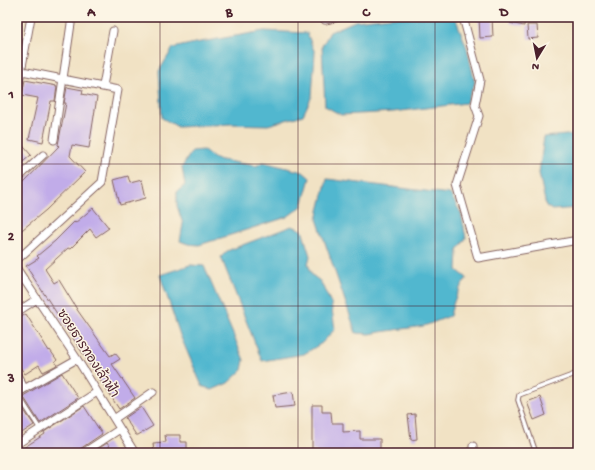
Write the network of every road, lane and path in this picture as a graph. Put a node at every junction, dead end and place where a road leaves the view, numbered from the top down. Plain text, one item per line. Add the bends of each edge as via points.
1 (31, 17) edge
2 (72, 17) edge
3 (324, 17) edge
4 (339, 17) edge
5 (463, 17) edge
6 (113, 31) dead end
7 (19, 71) edge
8 (63, 79) junction
9 (103, 86) junction
10 (17, 94) edge
11 (54, 140) dead end
12 (43, 155) dead end
13 (17, 179) edge
14 (578, 240) edge
15 (17, 260) edge
16 (17, 269) edge
17 (37, 298) junction
18 (17, 312) edge
19 (76, 359) junction
20 (578, 373) edge
21 (17, 376) edge
22 (24, 388) junction
23 (97, 392) junction
24 (153, 392) dead end
25 (17, 393) edge
26 (114, 419) junction
27 (40, 429) junction
28 (120, 429) junction
29 (17, 444) edge
30 (83, 453) edge
31 (135, 453) edge
32 (536, 453) edge

1 - 7 street
2 - 8 street
3 - 4 street via 325,20
5 - 14 street via 480,80 475,105 479,116 457,185 478,258
6 - 9 street
7 - 8 street
7 - 10 street
8 - 9 street
8 - 11 street
9 - 15 street via 118,90 102,182
12 - 13 street
16 - 17 street, ซอยธารทองเล้าฟ้า
17 - 18 street
17 - 19 street, ซอยธารทองเล้าฟ้า
19 - 22 street
19 - 23 street, ซอยธารทองเล้าฟ้า
20 - 32 lane via 520,395 518,400
21 - 22 street
22 - 25 street
23 - 26 street, ซอยธารทองเล้าฟ้า
23 - 27 street
24 - 26 street
25 - 27 lane
26 - 28 street, ซอยธารทองเล้าฟ้า
27 - 29 street
28 - 30 street
28 - 31 street, ซอยธารทองเล้าฟ้า

